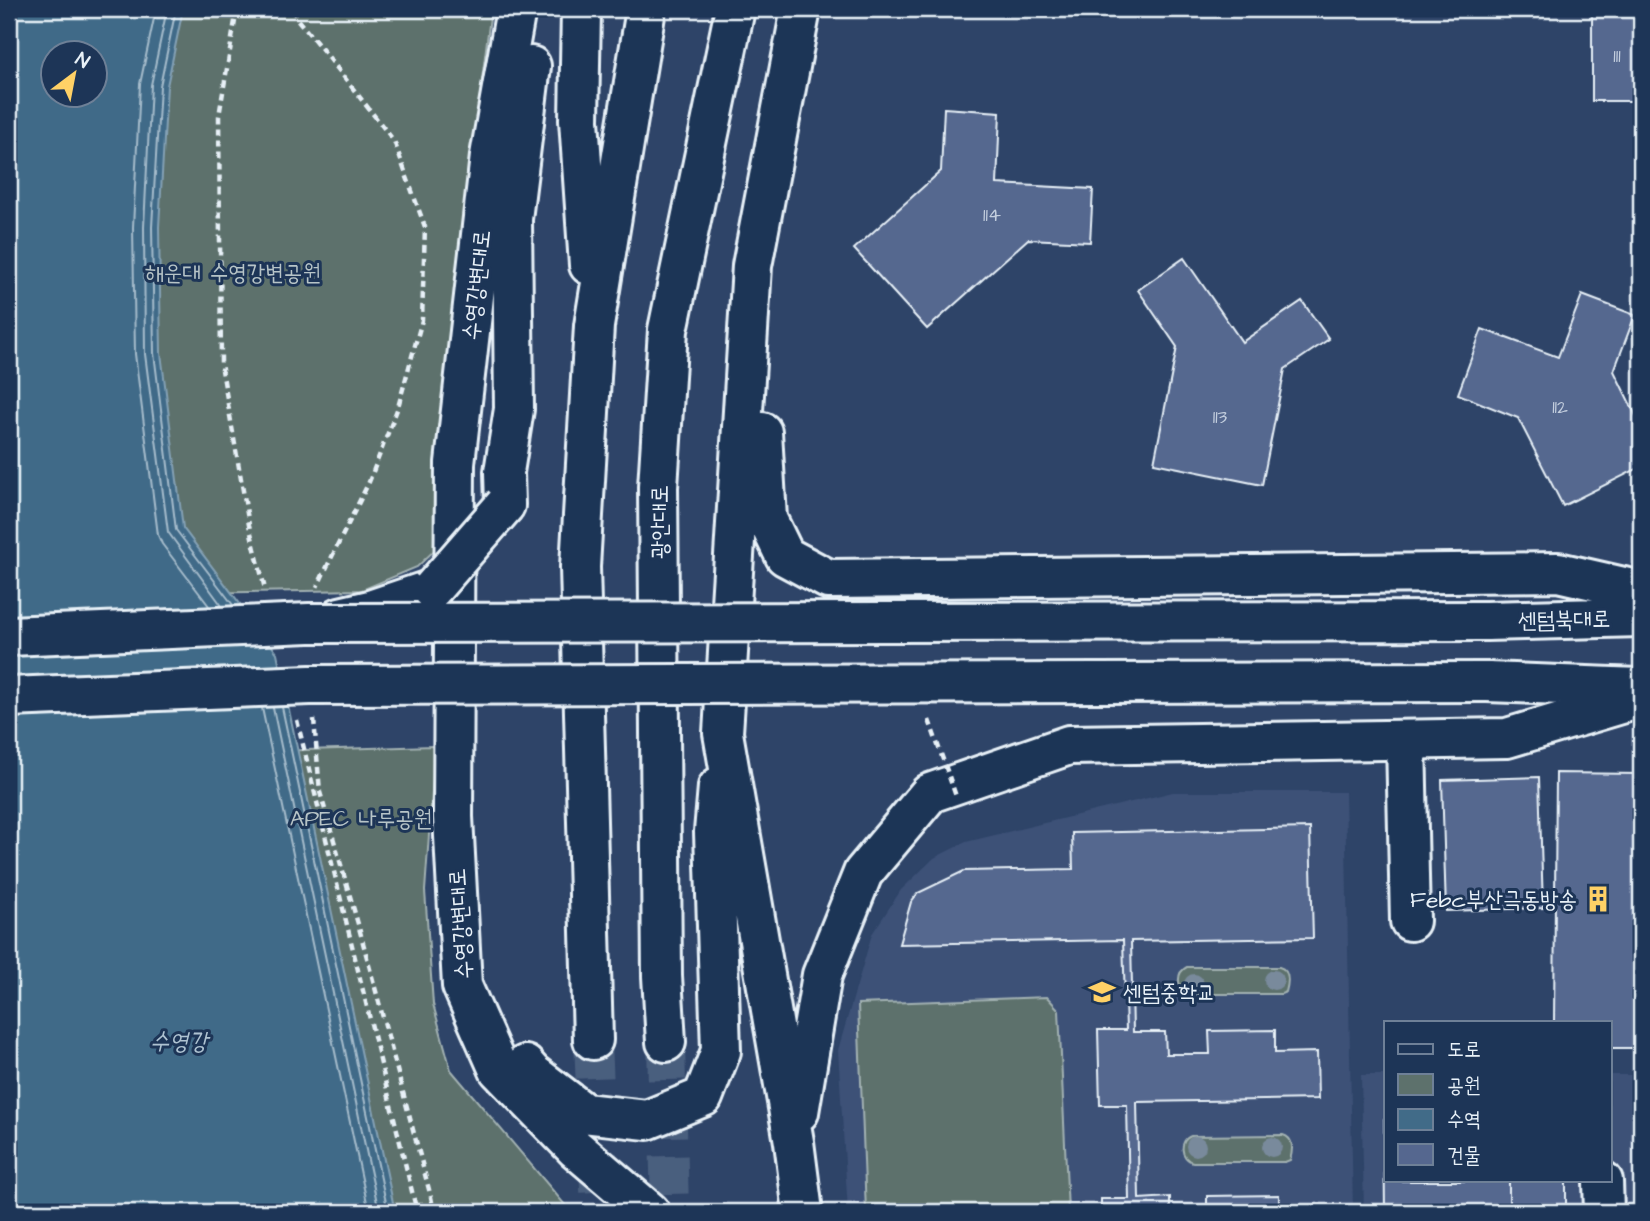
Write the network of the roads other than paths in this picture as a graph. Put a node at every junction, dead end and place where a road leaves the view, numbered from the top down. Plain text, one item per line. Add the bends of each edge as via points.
1 (516, 9) edge
2 (542, 9) edge
3 (581, 9) edge
4 (646, 9) edge
5 (735, 9) edge
6 (801, 9) edge
7 (752, 266) junction
8 (594, 327) junction
9 (1641, 591) edge
10 (1641, 617) edge
11 (309, 624) junction
12 (9, 636) edge
13 (1641, 688) edge
14 (9, 697) edge
15 (1641, 698) edge
16 (723, 733) junction
17 (1406, 740) junction
18 (1410, 921) dead end
19 (462, 986) junction
20 (593, 1040) tunnel mouth
21 (666, 1042) tunnel mouth
22 (794, 1142) junction
23 (1603, 1182) edge
24 (650, 1212) edge
25 (803, 1212) edge
26 (1604, 1212) edge

1 - 19 main road, 수영강변대로 via 490,156 456,463 453,817
2 - 11 main road, bridge via 533,46 512,219 514,409 504,472 505,505 432,589
3 - 8 main road via 579,120
4 - 8 main road
5 - 21 main road, 광안대로 via 668,330 658,487
6 - 7 main road
7 - 9 main road via 767,519 785,556 828,579 1558,572
7 - 16 main road
8 - 20 main road via 580,567
10 - 11 main road, 센텀북대로, bridge
11 - 12 main road, bridge
13 - 14 main road, bridge via 1487,682 323,685
15 - 17 main road via 1507,738
16 - 19 main road via 714,832 721,1051 703,1097 647,1120 584,1113 531,1073
16 - 22 main road
17 - 18 main road
17 - 22 main road via 1069,745 930,793 863,873 822,975
19 - 24 main road, 수영강변대로 via 499,1070 575,1148
22 - 25 main road
23 - 26 main road

